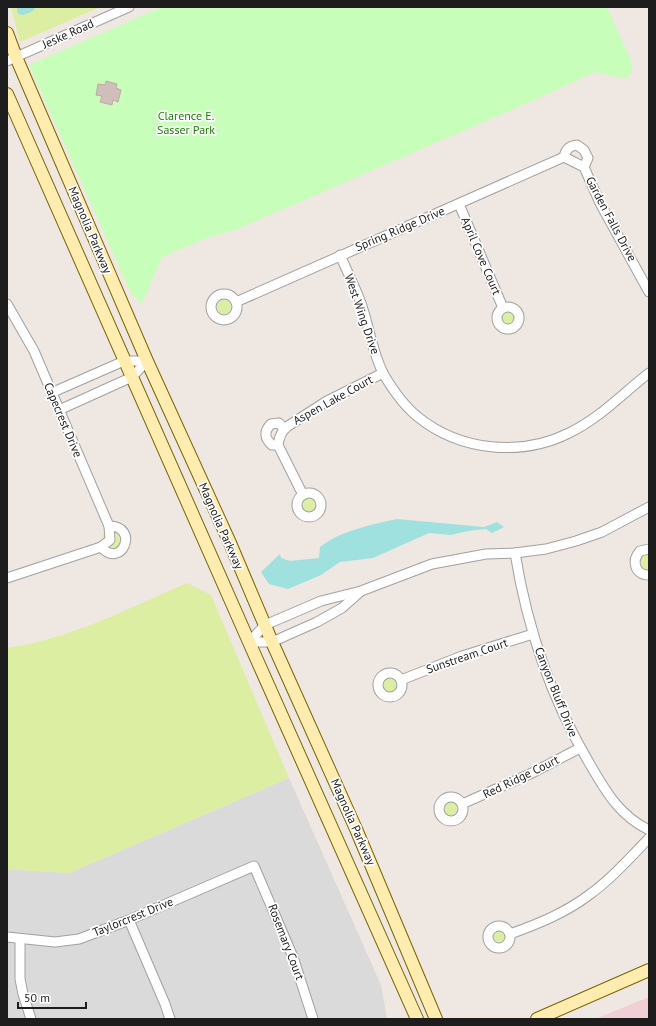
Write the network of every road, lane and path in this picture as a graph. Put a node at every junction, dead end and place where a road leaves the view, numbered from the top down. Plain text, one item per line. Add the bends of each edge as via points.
1 (129, 7) edge
2 (7, 33) edge
3 (11, 59) edge
4 (7, 94) edge
5 (564, 157) junction
6 (584, 167) junction
7 (459, 204) junction
8 (340, 255) junction
9 (649, 292) edge
10 (236, 302) dead end
11 (7, 304) edge
12 (503, 308) dead end
13 (124, 361) junction
14 (147, 361) junction
15 (383, 373) junction
16 (649, 373) edge
17 (132, 377) junction
18 (51, 393) junction
19 (58, 410) junction
20 (284, 428) junction
21 (278, 445) junction
22 (302, 495) dead end
23 (649, 507) edge
24 (109, 526) junction
25 (101, 547) junction
26 (649, 549) edge
27 (515, 553) junction
28 (649, 575) edge
29 (7, 578) edge
30 (362, 591) junction
31 (265, 625) junction
32 (533, 634) junction
33 (249, 642) junction
34 (272, 642) junction
35 (401, 680) dead end
36 (580, 748) junction
37 (462, 804) dead end
38 (649, 830) edge
39 (649, 838) edge
40 (364, 846) junction
41 (344, 856) junction
42 (254, 866) joint
43 (129, 920) junction
44 (510, 934) dead end
45 (7, 938) edge
46 (20, 939) junction
47 (649, 970) edge
48 (31, 1019) edge
49 (170, 1019) edge
50 (313, 1019) edge
51 (417, 1019) edge
52 (436, 1019) edge
53 (537, 1019) edge

1 - 3 street, Jeske Road
2 - 3 main road, Magnolia Parkway
3 - 14 main road, Magnolia Parkway
4 - 13 main road, Magnolia Parkway
5 - 6 street, Garden Falls Drive
5 - 6 street, Garden Falls Drive via 569,147 577,145 584,150 588,158
5 - 7 street, Spring Ridge Drive
6 - 9 street, Garden Falls Drive via 600,203
7 - 8 street, Spring Ridge Drive
7 - 12 street, April Cove Court
8 - 10 street, Spring Ridge Drive
8 - 15 street, West Wing Drive via 361,303
11 - 18 street, Capecrest Drive via 34,351
13 - 14 street
13 - 17 main road, Magnolia Parkway
13 - 18 street
14 - 17 street
14 - 31 main road, Magnolia Parkway
15 - 16 street, West Wing Drive via 401,400 417,417 456,438 495,448 531,446 550,442 570,433 588,422
15 - 20 street, Aspen Lake Court via 327,401
17 - 19 street
17 - 33 main road, Magnolia Parkway
18 - 19 street, Capecrest Drive
19 - 24 street, Capecrest Drive
20 - 21 street, Aspen Lake Court
20 - 21 street, Aspen Lake Court via 279,423 271,424 266,432 268,442
21 - 22 street, Aspen Lake Court
23 - 27 street via 602,532 546,549
24 - 25 street, Capecrest Drive via 110,540
24 - 25 street via 121,529 125,534 125,545 122,550 110,554
25 - 29 street
26 - 28 street via 640,551 635,560 637,570 641,574
27 - 30 street via 486,554 432,564
27 - 32 street, Canyon Bluff Drive
30 - 31 street via 321,602
30 - 34 street via 342,608
31 - 33 street
31 - 34 main road, Magnolia Parkway
32 - 35 street, Sunstream Court via 462,656
32 - 36 street, Canyon Bluff Drive via 544,666
33 - 34 street
33 - 41 main road, Magnolia Parkway
34 - 40 main road, Magnolia Parkway
36 - 37 street, Red Ridge Court via 524,777
36 - 38 street, Canyon Bluff Drive via 610,797 629,817
39 - 44 street via 589,895 549,919
40 - 41 main road
40 - 52 main road, Magnolia Parkway
41 - 51 main road, Magnolia Parkway
42 - 43 street, Taylorcrest Drive
42 - 50 street, Rosemary Court via 293,956
43 - 46 street, Taylorcrest Drive via 70,941
43 - 49 street
45 - 46 street, Taylorcrest Drive
46 - 48 street via 20,979
47 - 53 main road

